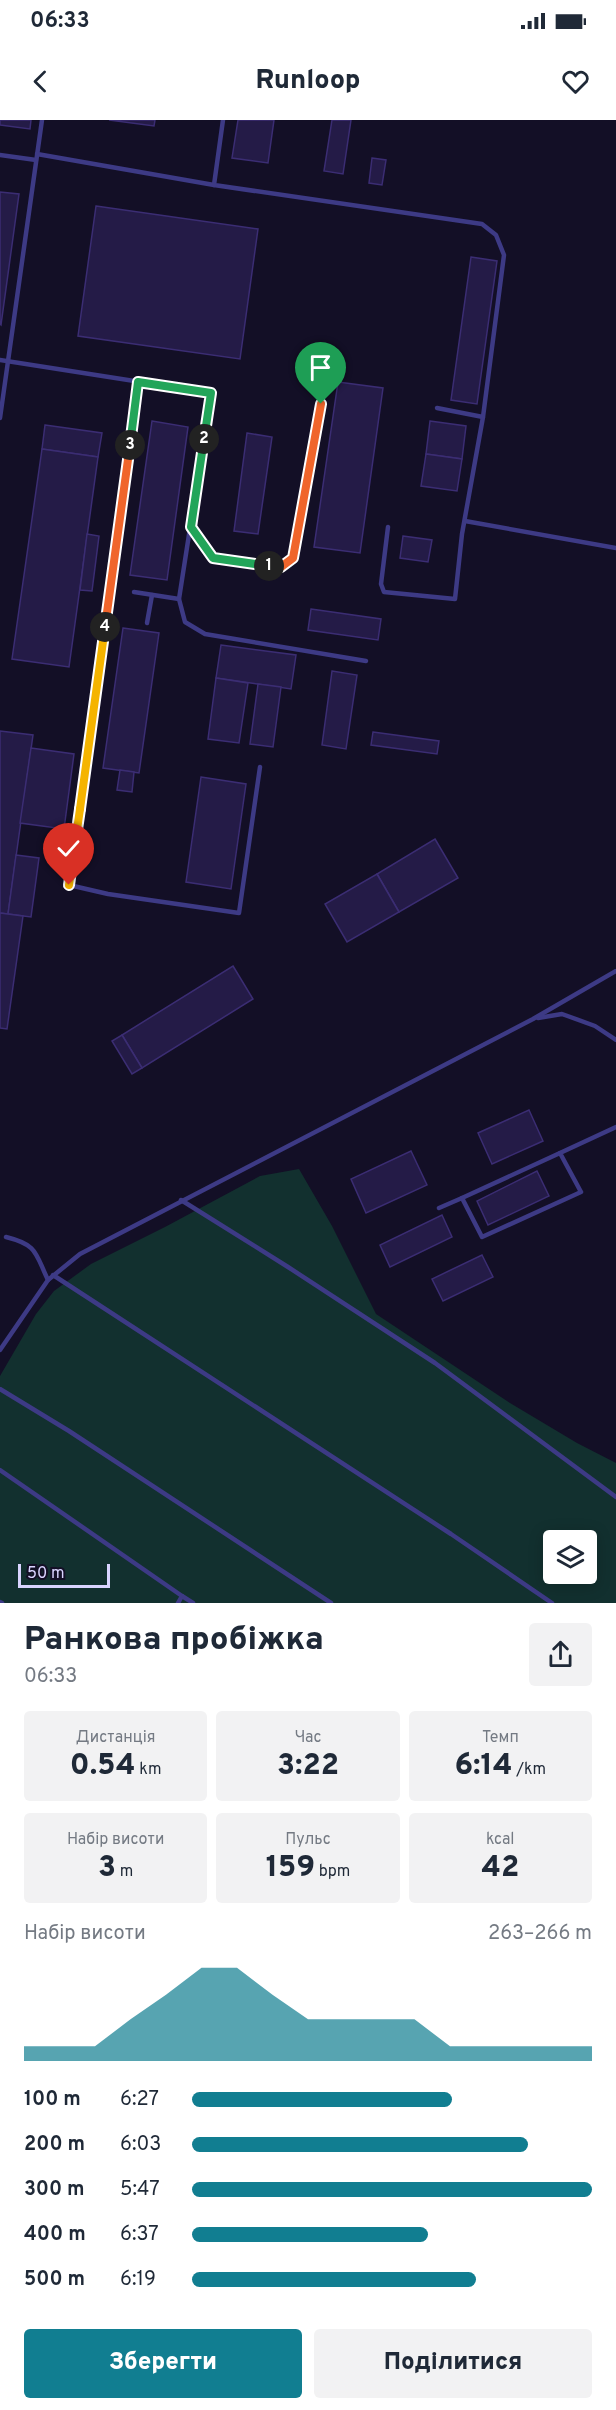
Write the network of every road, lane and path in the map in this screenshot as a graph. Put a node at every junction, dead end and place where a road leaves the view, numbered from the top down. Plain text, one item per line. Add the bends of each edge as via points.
1 (42, 120) edge
2 (223, 120) edge
3 (37, 154) junction
4 (0, 155) edge
5 (36, 160) junction
6 (214, 184) junction
7 (0, 360) edge
8 (8, 361) junction
9 (138, 382) junction
10 (321, 404) dead end
11 (437, 408) dead end
12 (483, 417) junction
13 (0, 418) edge
14 (465, 521) junction
15 (191, 527) junction
16 (388, 527) dead end
17 (616, 548) edge
18 (134, 592) dead end
19 (153, 595) junction
20 (179, 599) junction
21 (147, 623) dead end
22 (366, 661) dead end
23 (260, 767) dead end
24 (616, 971) edge
25 (533, 1019) junction
26 (616, 1040) edge
27 (616, 1127) edge
28 (560, 1153) junction
29 (462, 1198) junction
30 (181, 1200) junction
31 (439, 1208) dead end
32 (6, 1237) dead end
33 (53, 1275) junction
34 (48, 1280) junction
35 (0, 1350) edge
36 (0, 1389) edge
37 (0, 1470) edge
38 (616, 1497) edge
39 (182, 1596) junction
40 (178, 1603) edge
41 (193, 1603) edge
42 (331, 1603) edge
43 (552, 1603) edge

1 - 3 lane
2 - 6 lane
3 - 5 lane
3 - 6 lane
4 - 5 lane
5 - 8 lane
6 - 12 lane via 482,224 496,235 504,255
7 - 8 lane
8 - 9 lane
8 - 13 lane
9 - 15 lane via 211,393
9 - 23 lane via 69,885 239,913
10 - 15 lane via 293,558 281,567 213,558
11 - 12 lane
12 - 14 lane
14 - 16 lane via 455,599 384,592 381,584
14 - 17 lane
15 - 20 lane
18 - 19 lane
19 - 20 lane
19 - 21 lane
20 - 22 lane via 185,622 205,634
24 - 25 lane
25 - 26 lane via 562,1014 596,1026
25 - 30 lane
27 - 28 lane
28 - 29 lane
28 - 29 lane via 581,1192 482,1237
29 - 31 lane
30 - 33 lane via 80,1254
30 - 38 lane via 435,1363
32 - 34 lane via 25,1242 36,1252
33 - 34 lane
33 - 43 lane
34 - 35 lane
36 - 42 lane
37 - 39 lane
39 - 40 lane
39 - 41 lane

